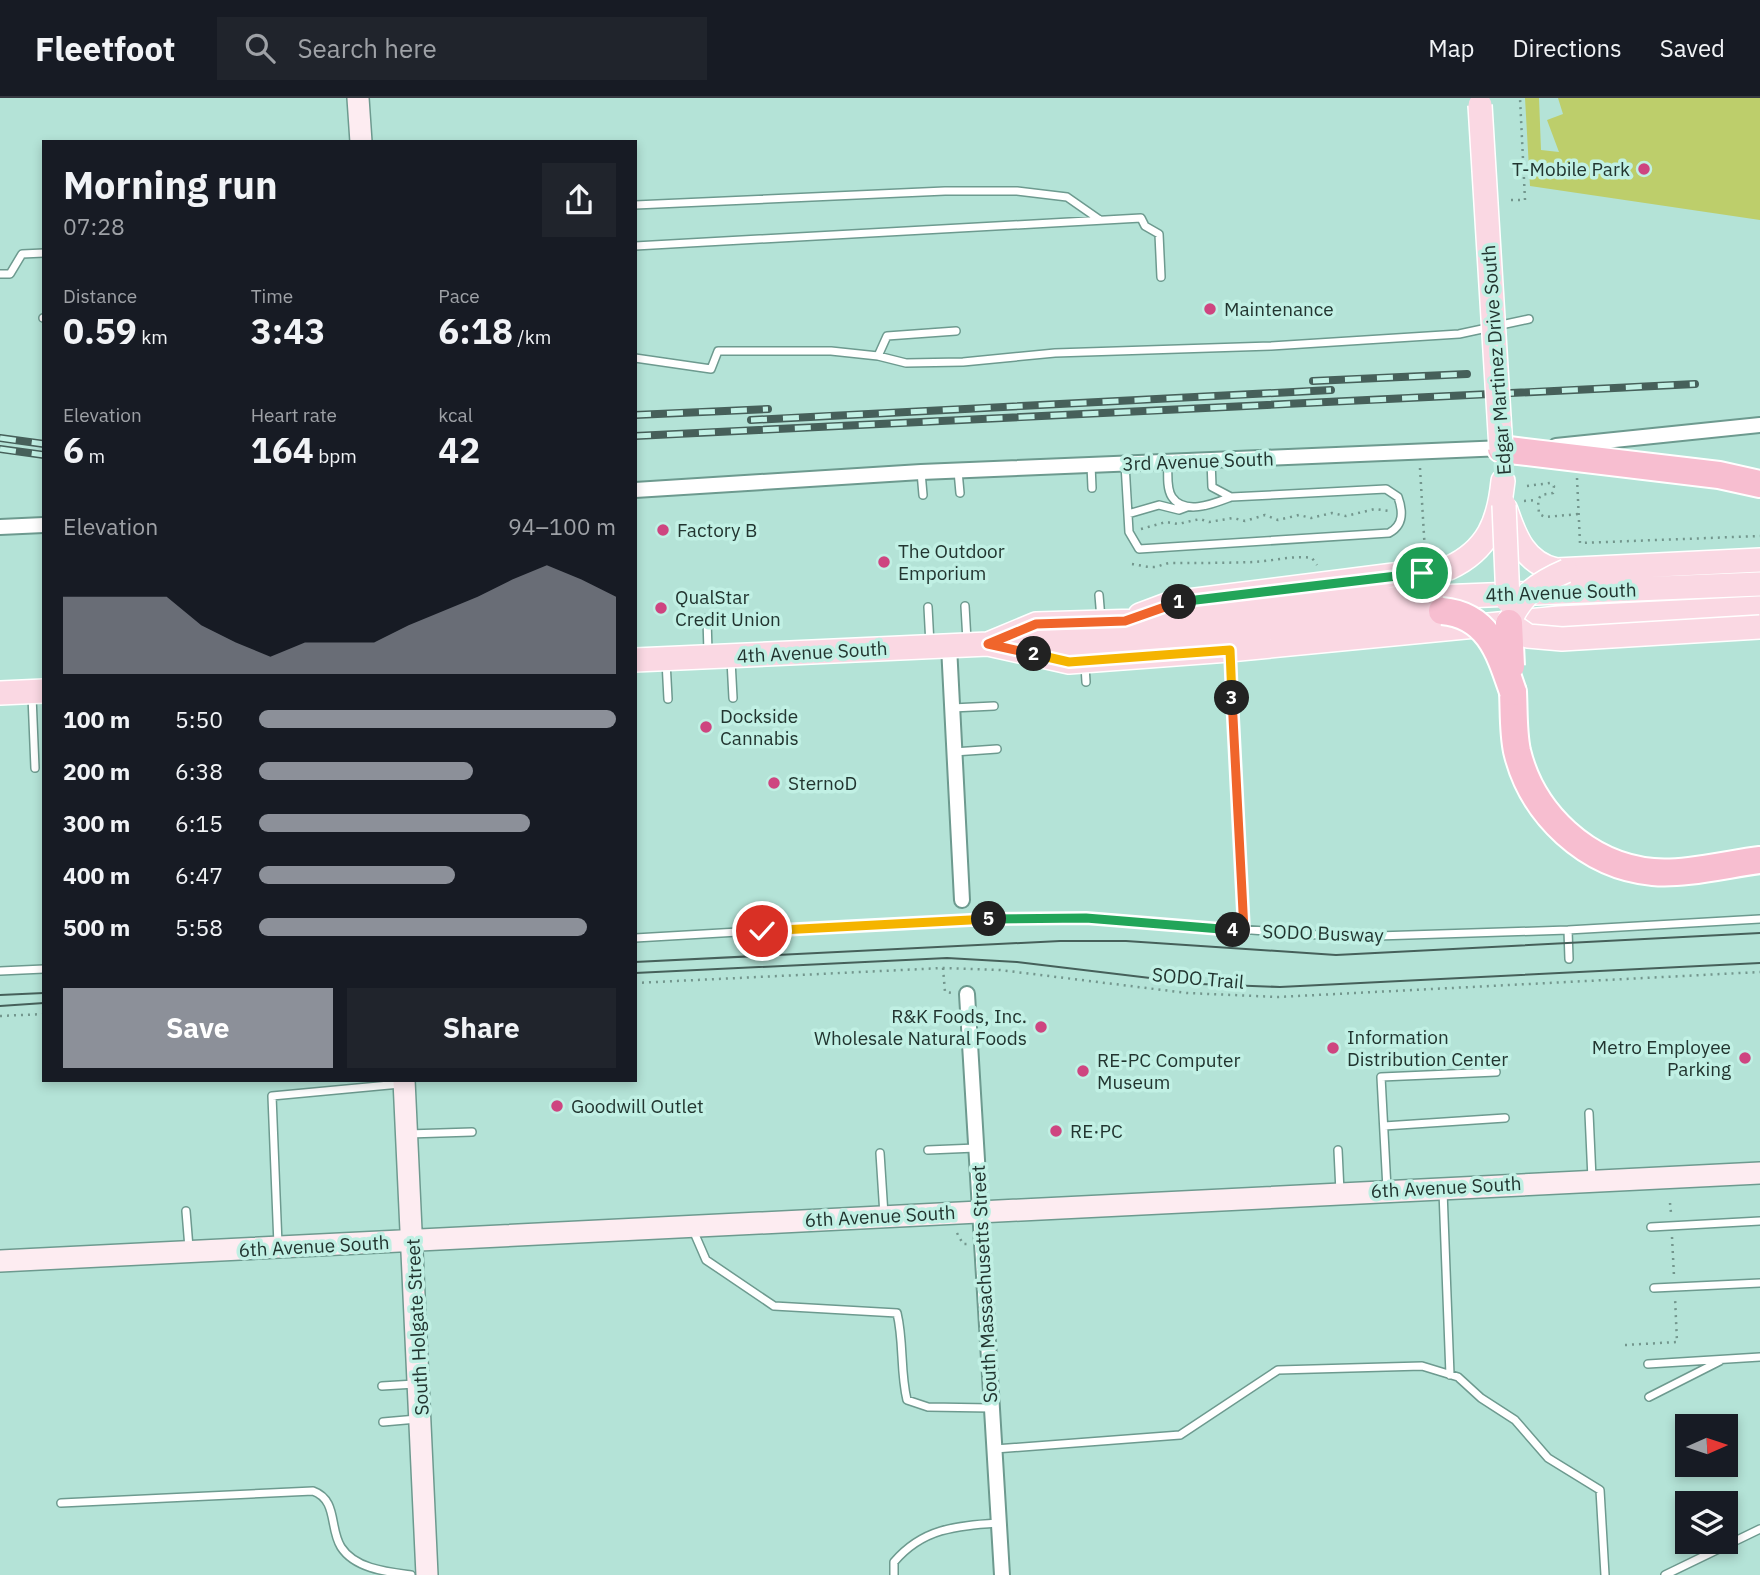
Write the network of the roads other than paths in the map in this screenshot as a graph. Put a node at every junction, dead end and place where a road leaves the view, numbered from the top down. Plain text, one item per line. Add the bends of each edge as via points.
1 (358, 98) edge
2 (1479, 98) edge
3 (361, 140) edge
4 (637, 205) edge
5 (1100, 220) junction
6 (637, 246) edge
7 (42, 253) edge
8 (0, 274) edge
9 (1161, 277) dead end
10 (1530, 319) dead end
11 (956, 331) dead end
12 (878, 356) junction
13 (637, 358) edge
14 (1760, 425) edge
15 (1501, 449) junction
16 (1210, 460) junction
17 (1168, 462) junction
18 (1125, 464) junction
19 (1091, 466) junction
20 (958, 471) junction
21 (921, 472) junction
22 (1503, 481) junction
23 (1760, 484) edge
24 (1092, 488) dead end
25 (637, 490) edge
26 (960, 493) dead end
27 (923, 495) dead end
28 (1231, 497) junction
29 (1504, 505) junction
30 (1187, 507) junction
31 (1128, 514) junction
32 (42, 524) edge
33 (0, 527) edge
34 (1760, 560) edge
35 (1566, 571) junction
36 (1760, 584) edge
37 (1099, 595) dead end
38 (965, 606) dead end
39 (928, 607) dead end
40 (1760, 608) edge
41 (1443, 611) junction
42 (1508, 612) junction
43 (707, 618) dead end
44 (1125, 621) junction
45 (1101, 622) junction
46 (1760, 627) edge
47 (959, 645) junction
48 (1230, 650) junction
49 (720, 656) junction
50 (666, 659) junction
51 (637, 660) edge
52 (38, 691) edge
53 (1513, 692) junction
54 (0, 693) edge
55 (733, 698) dead end
56 (668, 699) dead end
57 (994, 706) dead end
58 (952, 708) junction
59 (997, 749) dead end
60 (954, 752) junction
61 (35, 768) dead end
62 (1760, 860) edge
63 (962, 900) dead end
64 (1760, 919) edge
65 (1568, 930) junction
66 (1244, 931) junction
67 (637, 938) edge
68 (1569, 958) dead end
69 (42, 969) edge
70 (0, 971) edge
71 (967, 994) road end
72 (1496, 1072) dead end
73 (404, 1082) edge
74 (1589, 1113) dead end
75 (1504, 1118) dead end
76 (1384, 1126) junction
77 (472, 1132) dead end
78 (407, 1134) junction
79 (976, 1148) junction
80 (928, 1150) dead end
81 (1338, 1150) dead end
82 (880, 1153) dead end
83 (1760, 1173) edge
84 (1592, 1180) junction
85 (1443, 1187) junction
86 (1387, 1190) junction
87 (1340, 1192) junction
88 (187, 1211) dead end
89 (980, 1211) junction
90 (884, 1216) junction
91 (1760, 1221) edge
92 (692, 1226) junction
93 (1651, 1227) dead end
94 (412, 1240) junction
95 (278, 1248) junction
96 (189, 1252) junction
97 (0, 1261) edge
98 (1760, 1283) edge
99 (1654, 1288) dead end
100 (1760, 1357) edge
101 (1724, 1359) junction
102 (1648, 1364) dead end
103 (1450, 1375) junction
104 (419, 1383) junction
105 (382, 1386) dead end
106 (1649, 1397) dead end
107 (992, 1408) junction
108 (421, 1419) junction
109 (383, 1422) dead end
110 (994, 1449) junction
111 (61, 1503) dead end
112 (999, 1523) junction
113 (1760, 1529) edge
114 (411, 1575) edge
115 (427, 1575) edge
116 (894, 1575) edge
117 (1002, 1575) edge
118 (1605, 1575) edge
119 (1665, 1575) edge

1 - 3 street
2 - 15 main road, Edgar Martinez Drive South, bridge
4 - 5 lane via 1017,191 1067,197
5 - 6 lane
5 - 9 lane via 1141,218 1158,234
7 - 8 lane via 22,254 9,274
10 - 12 lane via 1459,334 1285,345 1055,353 963,362 906,363
11 - 12 lane via 887,336
12 - 13 lane via 831,351 718,351 711,369
14 - 16 street, 3rd Avenue South via 1549,446
15 - 22 main road, Edgar Martinez Drive South
15 - 23 highway
16 - 17 street, 3rd Avenue South
16 - 28 lane via 1212,487
17 - 18 street, 3rd Avenue South
17 - 30 lane via 1171,496
18 - 19 street, 3rd Avenue South
18 - 31 lane
19 - 20 street, 3rd Avenue South
19 - 24 lane
20 - 21 street, 3rd Avenue South
20 - 26 lane
21 - 25 street, 3rd Avenue South
21 - 27 lane
22 - 29 main road, Edgar Martinez Drive South
22 - 44 main road via 1500,508 1490,534 1473,555 1449,568 1172,603
28 - 30 lane
28 - 31 lane via 1387,489 1398,497 1401,519 1389,533 1139,549 1129,532
29 - 35 main road, bridge via 1517,540 1530,556 1546,567
29 - 42 main road, Edgar Martinez Drive South, bridge
30 - 31 lane via 1179,510 1160,505
32 - 33 street
34 - 35 main road
35 - 42 main road, bridge via 1548,579
36 - 44 main road, 4th Avenue South via 1387,599
37 - 45 lane
38 - 47 lane
39 - 47 lane
40 - 48 main road, 4th Avenue South via 1559,618
41 - 42 main road, bridge
41 - 47 main road via 1068,645
41 - 53 highway, bridge via 1470,619 1488,632
42 - 46 main road, bridge via 1528,636 1562,639
42 - 53 highway, bridge
43 - 49 lane
44 - 45 main road, 4th Avenue South
45 - 47 main road, 4th Avenue South via 1036,624
47 - 48 main road, 4th Avenue South via 1069,662 1086,671
47 - 49 main road, 4th Avenue South
47 - 58 street
48 - 66 lane
49 - 50 main road, 4th Avenue South
49 - 55 lane
50 - 51 main road, 4th Avenue South
50 - 56 lane
52 - 54 main road
52 - 61 lane
53 - 62 highway via 1517,749 1529,787 1546,814 1576,841 1613,862 1654,873
57 - 58 lane
58 - 60 street
59 - 60 lane
60 - 63 street
64 - 65 lane, SODO Busway
65 - 66 lane, SODO Busway via 1346,937
65 - 68 lane
66 - 67 lane, SODO Busway via 1086,918 966,919
69 - 70 lane
71 - 79 street, South Massachusetts Street
72 - 76 lane via 1381,1077
73 - 78 street, South Holgate Street
73 - 95 lane via 272,1096
74 - 84 lane
75 - 76 lane
76 - 86 lane
77 - 78 lane
78 - 94 street, South Holgate Street
79 - 80 lane
79 - 89 street, South Massachusetts Street
81 - 87 lane
82 - 90 lane
83 - 84 street, 6th Avenue South
84 - 85 street, 6th Avenue South
85 - 86 street, 6th Avenue South
85 - 103 lane
86 - 87 street, 6th Avenue South
87 - 89 street, 6th Avenue South
88 - 96 lane
89 - 90 street, 6th Avenue South
89 - 107 street, South Massachusetts Street
90 - 92 street, 6th Avenue South
91 - 93 lane
92 - 94 street, 6th Avenue South
92 - 107 lane via 706,1260 774,1306 897,1313 907,1400 928,1407
94 - 95 street, 6th Avenue South
94 - 104 street, South Holgate Street
95 - 96 street, 6th Avenue South
96 - 97 street, 6th Avenue South
98 - 99 lane
100 - 101 lane
101 - 102 lane
101 - 106 lane
103 - 110 lane via 1422,1366 1278,1370 1180,1435
103 - 118 lane via 1515,1420 1548,1458 1600,1490
104 - 105 lane
104 - 108 street, South Holgate Street
107 - 110 street, South Massachusetts Street
108 - 109 lane
108 - 115 street, South Holgate Street
110 - 112 street, South Massachusetts Street
111 - 114 lane via 313,1491 323,1494 329,1504 340,1546 352,1558 379,1570
112 - 116 lane via 960,1526 920,1537 894,1562
112 - 117 street, South Massachusetts Street
113 - 119 lane

